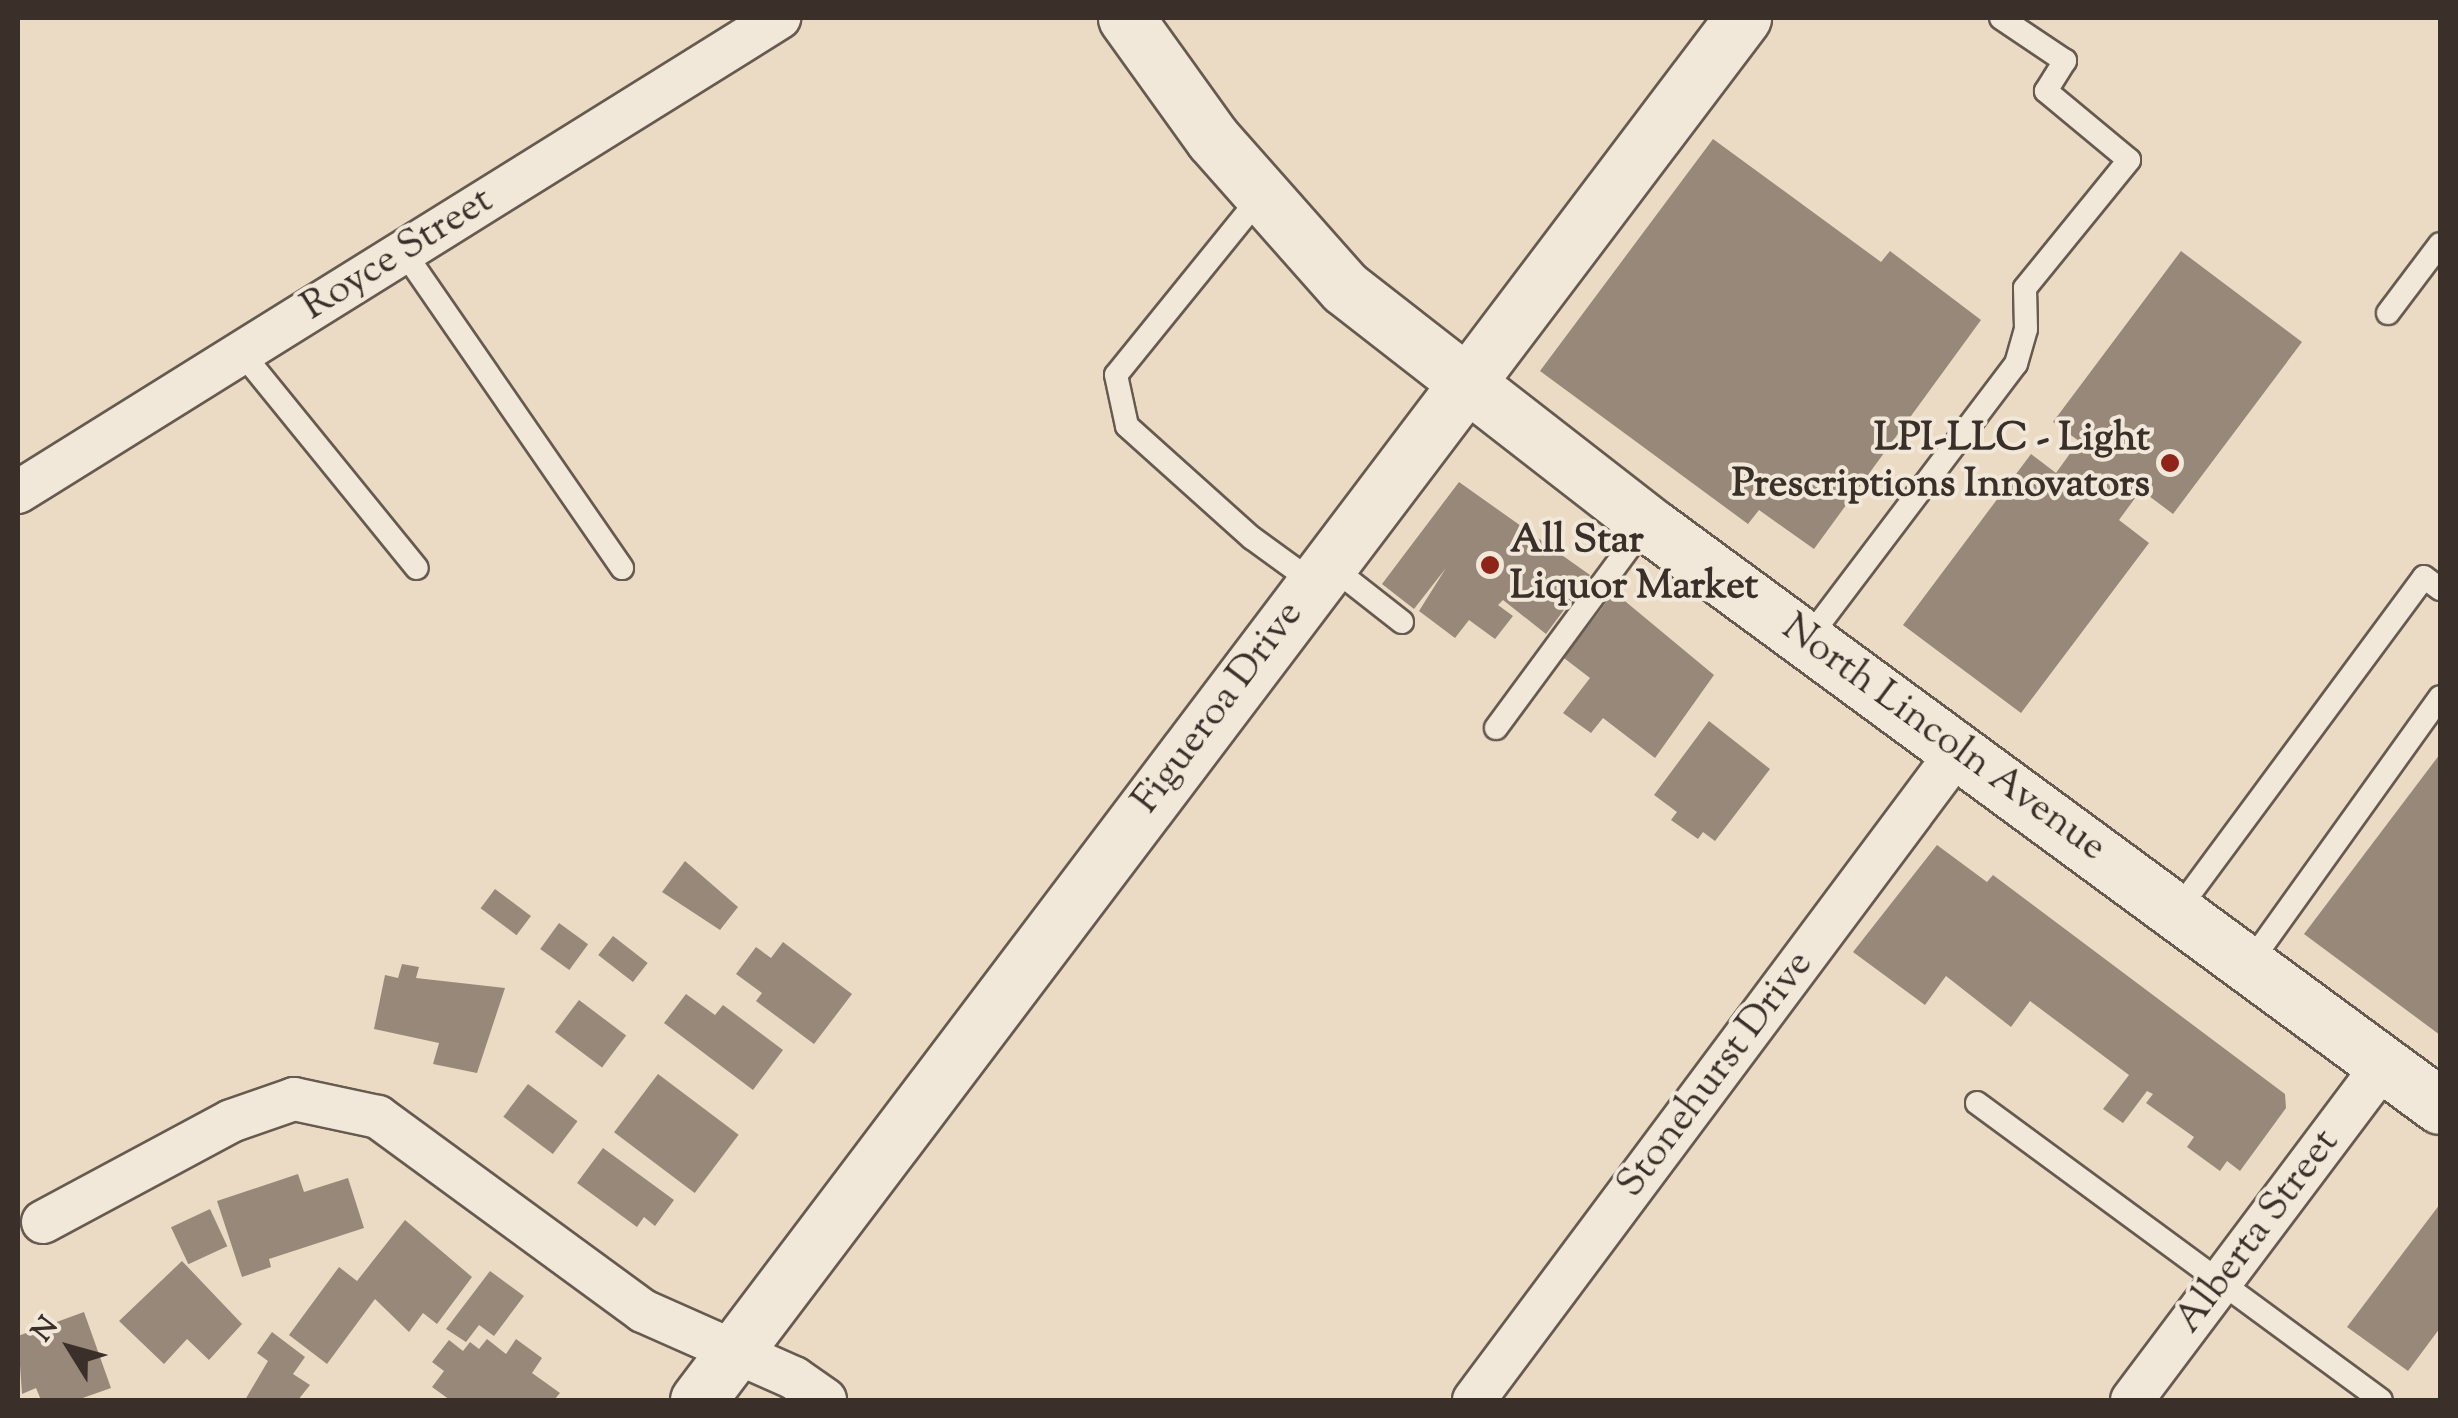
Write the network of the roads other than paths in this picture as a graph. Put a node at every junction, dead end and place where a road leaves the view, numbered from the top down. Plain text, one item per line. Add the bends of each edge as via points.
1 (780, 18) edge
2 (1126, 18) edge
3 (1743, 18) edge
4 (2001, 18) edge
5 (1260, 196) junction
6 (2440, 244) edge
7 (404, 252) junction
8 (2388, 313) dead end
9 (242, 352) junction
10 (1464, 385) junction
11 (18, 492) edge
12 (1647, 523) junction
13 (417, 568) dead end
14 (622, 568) dead end
15 (1321, 574) junction
16 (2440, 588) edge
17 (1402, 622) dead end
18 (1807, 640) junction
19 (2440, 697) edge
20 (1496, 728) dead end
21 (1958, 750) junction
22 (2177, 912) junction
23 (2249, 964) junction
24 (2384, 1064) junction
25 (1977, 1103) dead end
26 (2440, 1106) edge
27 (43, 1222) dead end
28 (2220, 1282) junction
29 (735, 1350) junction
30 (698, 1400) edge
31 (825, 1400) edge
32 (1474, 1400) edge
33 (2132, 1400) edge
34 (2381, 1400) edge

1 - 7 street, Royce Street
2 - 5 main road, North Lincoln Avenue
3 - 10 main road, Figueroa Drive
4 - 18 lane via 2065,62 2046,91 2129,160 2026,288 2026,329 2016,364
5 - 10 main road, North Lincoln Avenue via 1345,288
5 - 15 lane via 1116,376 1127,426 1252,538
6 - 8 lane
7 - 9 street, Royce Street
7 - 14 lane
9 - 11 street, Royce Street
9 - 13 lane
10 - 12 main road, North Lincoln Avenue
10 - 15 main road, Figueroa Drive
12 - 18 main road, North Lincoln Avenue
12 - 20 lane
15 - 17 lane
15 - 29 main road, Figueroa Drive
16 - 22 lane via 2424,577
18 - 21 main road, North Lincoln Avenue
19 - 23 lane
21 - 22 main road, North Lincoln Avenue
21 - 32 street, Stonehurst Drive
22 - 23 main road, North Lincoln Avenue
23 - 24 main road, North Lincoln Avenue
24 - 26 main road, North Lincoln Avenue
24 - 28 street, Alberta Street
25 - 28 lane
27 - 29 street via 231,1121 294,1099 378,1117 644,1310
28 - 33 street, Alberta Street
28 - 34 lane
29 - 30 main road, Figueroa Drive
29 - 31 street

